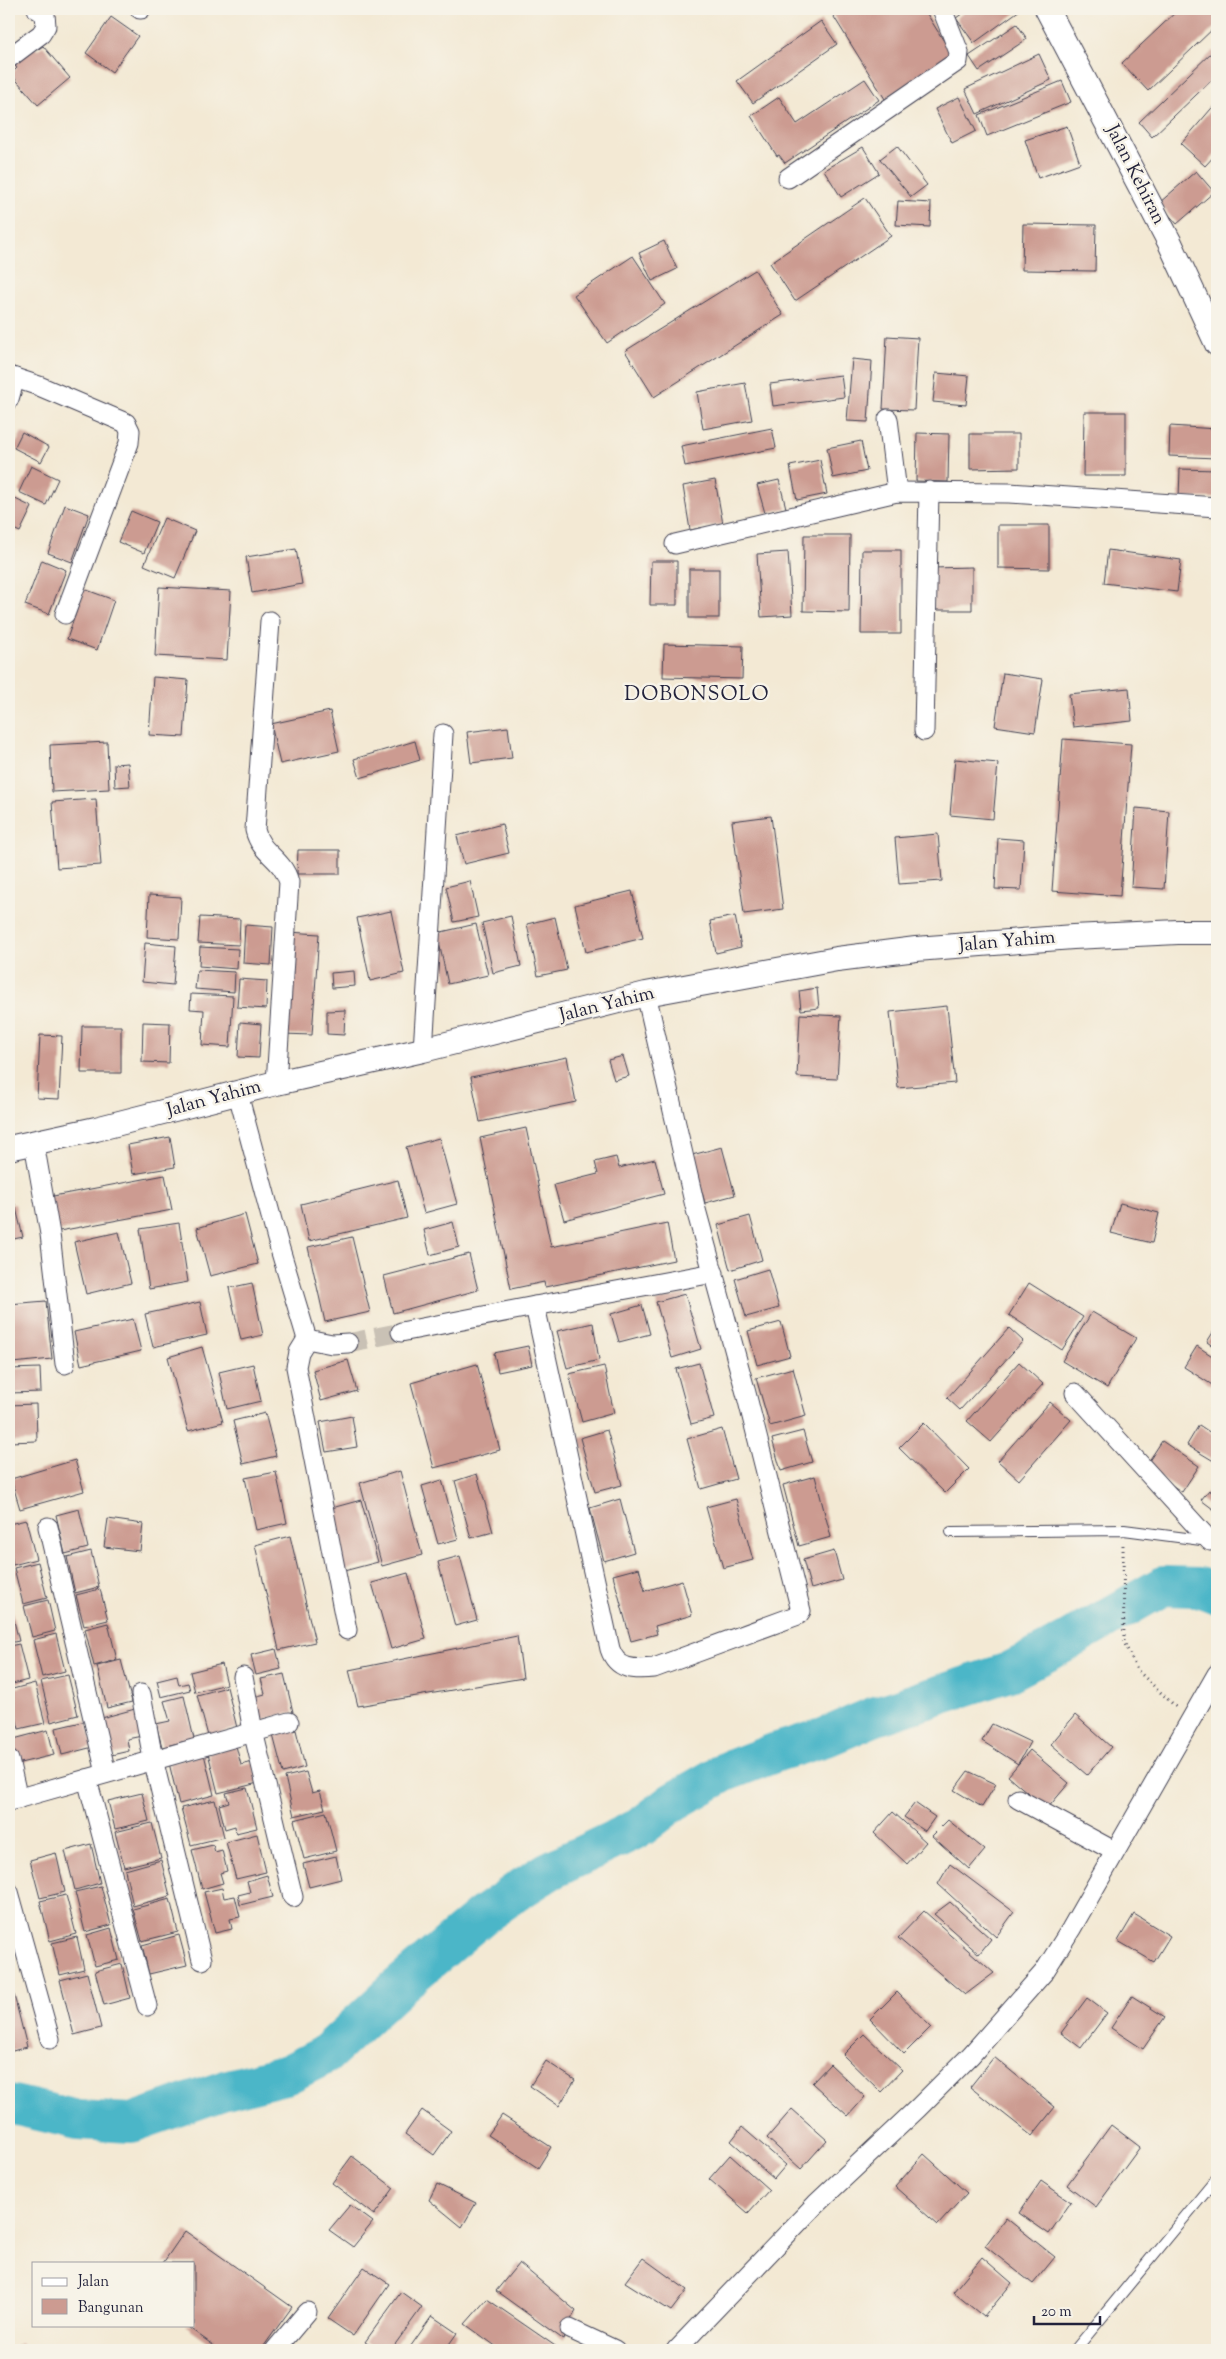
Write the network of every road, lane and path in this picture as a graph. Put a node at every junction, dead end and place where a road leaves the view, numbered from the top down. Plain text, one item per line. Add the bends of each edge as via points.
1 (37, 9) edge
2 (942, 9) edge
3 (1047, 9) edge
4 (9, 58) edge
5 (788, 178) dead end
6 (1217, 344) edge
7 (12, 377) edge
8 (9, 398) edge
9 (888, 419) dead end
10 (929, 491) junction
11 (897, 492) junction
12 (1217, 507) edge
13 (675, 544) dead end
14 (65, 614) dead end
15 (270, 621) dead end
16 (924, 731) dead end
17 (443, 734) dead end
18 (1217, 932) edge
19 (646, 994) junction
20 (423, 1050) junction
21 (276, 1083) junction
22 (238, 1094) junction
23 (34, 1143) junction
24 (9, 1148) edge
25 (714, 1273) junction
26 (535, 1306) junction
27 (401, 1332) tunnel mouth
28 (307, 1339) junction
29 (348, 1343) tunnel mouth
30 (65, 1364) dead end
31 (1075, 1393) dead end
32 (48, 1527) dead end
33 (951, 1532) dead end
34 (1214, 1542) edge
35 (1123, 1553) dead end
36 (347, 1630) dead end
37 (1217, 1674) edge
38 (243, 1677) dead end
39 (141, 1694) dead end
40 (1191, 1721) junction
41 (289, 1722) dead end
42 (253, 1731) junction
43 (153, 1759) junction
44 (9, 1760) edge
45 (106, 1773) junction
46 (87, 1779) junction
47 (1018, 1799) dead end
48 (14, 1800) edge
49 (1114, 1850) junction
50 (9, 1892) edge
51 (293, 1897) dead end
52 (202, 1960) dead end
53 (147, 2006) dead end
54 (50, 2039) dead end
55 (1217, 2178) edge
56 (307, 2312) dead end
57 (570, 2329) dead end
58 (275, 2350) edge
59 (615, 2350) edge
60 (676, 2350) edge
61 (1075, 2350) edge

1 - 4 street via 45,14 46,26 42,34
2 - 5 street via 959,52 958,61
3 - 6 street, Jalan Kehiran via 1170,243
7 - 8 street
7 - 14 street via 126,423 130,431 129,443
9 - 11 street
10 - 11 street
10 - 12 street
10 - 16 street
11 - 13 street
15 - 21 street via 255,830 258,843 280,863 289,882
17 - 20 street
18 - 19 street, Jalan Yahim via 1073,937 916,949 838,959
19 - 20 street, Jalan Yahim
19 - 25 street via 683,1158
20 - 21 street, Jalan Yahim
21 - 22 street, Jalan Yahim
22 - 23 street, Jalan Yahim
22 - 28 street
23 - 24 street, Jalan Yahim
23 - 30 street via 50,1234
25 - 26 street
25 - 26 street via 801,1610 798,1615 654,1668 636,1670 622,1666 613,1658
26 - 27 street
28 - 29 street via 332,1344
28 - 36 street via 299,1352 296,1367
31 - 34 street
32 - 45 street
33 - 34 lane via 1124,1530
35 - 40 path via 1124,1642 1137,1670
37 - 40 street
38 - 42 street
39 - 43 street
40 - 49 street
41 - 42 street
42 - 43 street
42 - 51 street
43 - 45 street
43 - 52 street
44 - 48 street
45 - 46 street
46 - 48 street
46 - 53 street
47 - 49 street
49 - 60 street via 1044,1972 918,2108 789,2231
50 - 54 street
55 - 61 lane
56 - 58 street
57 - 59 street

